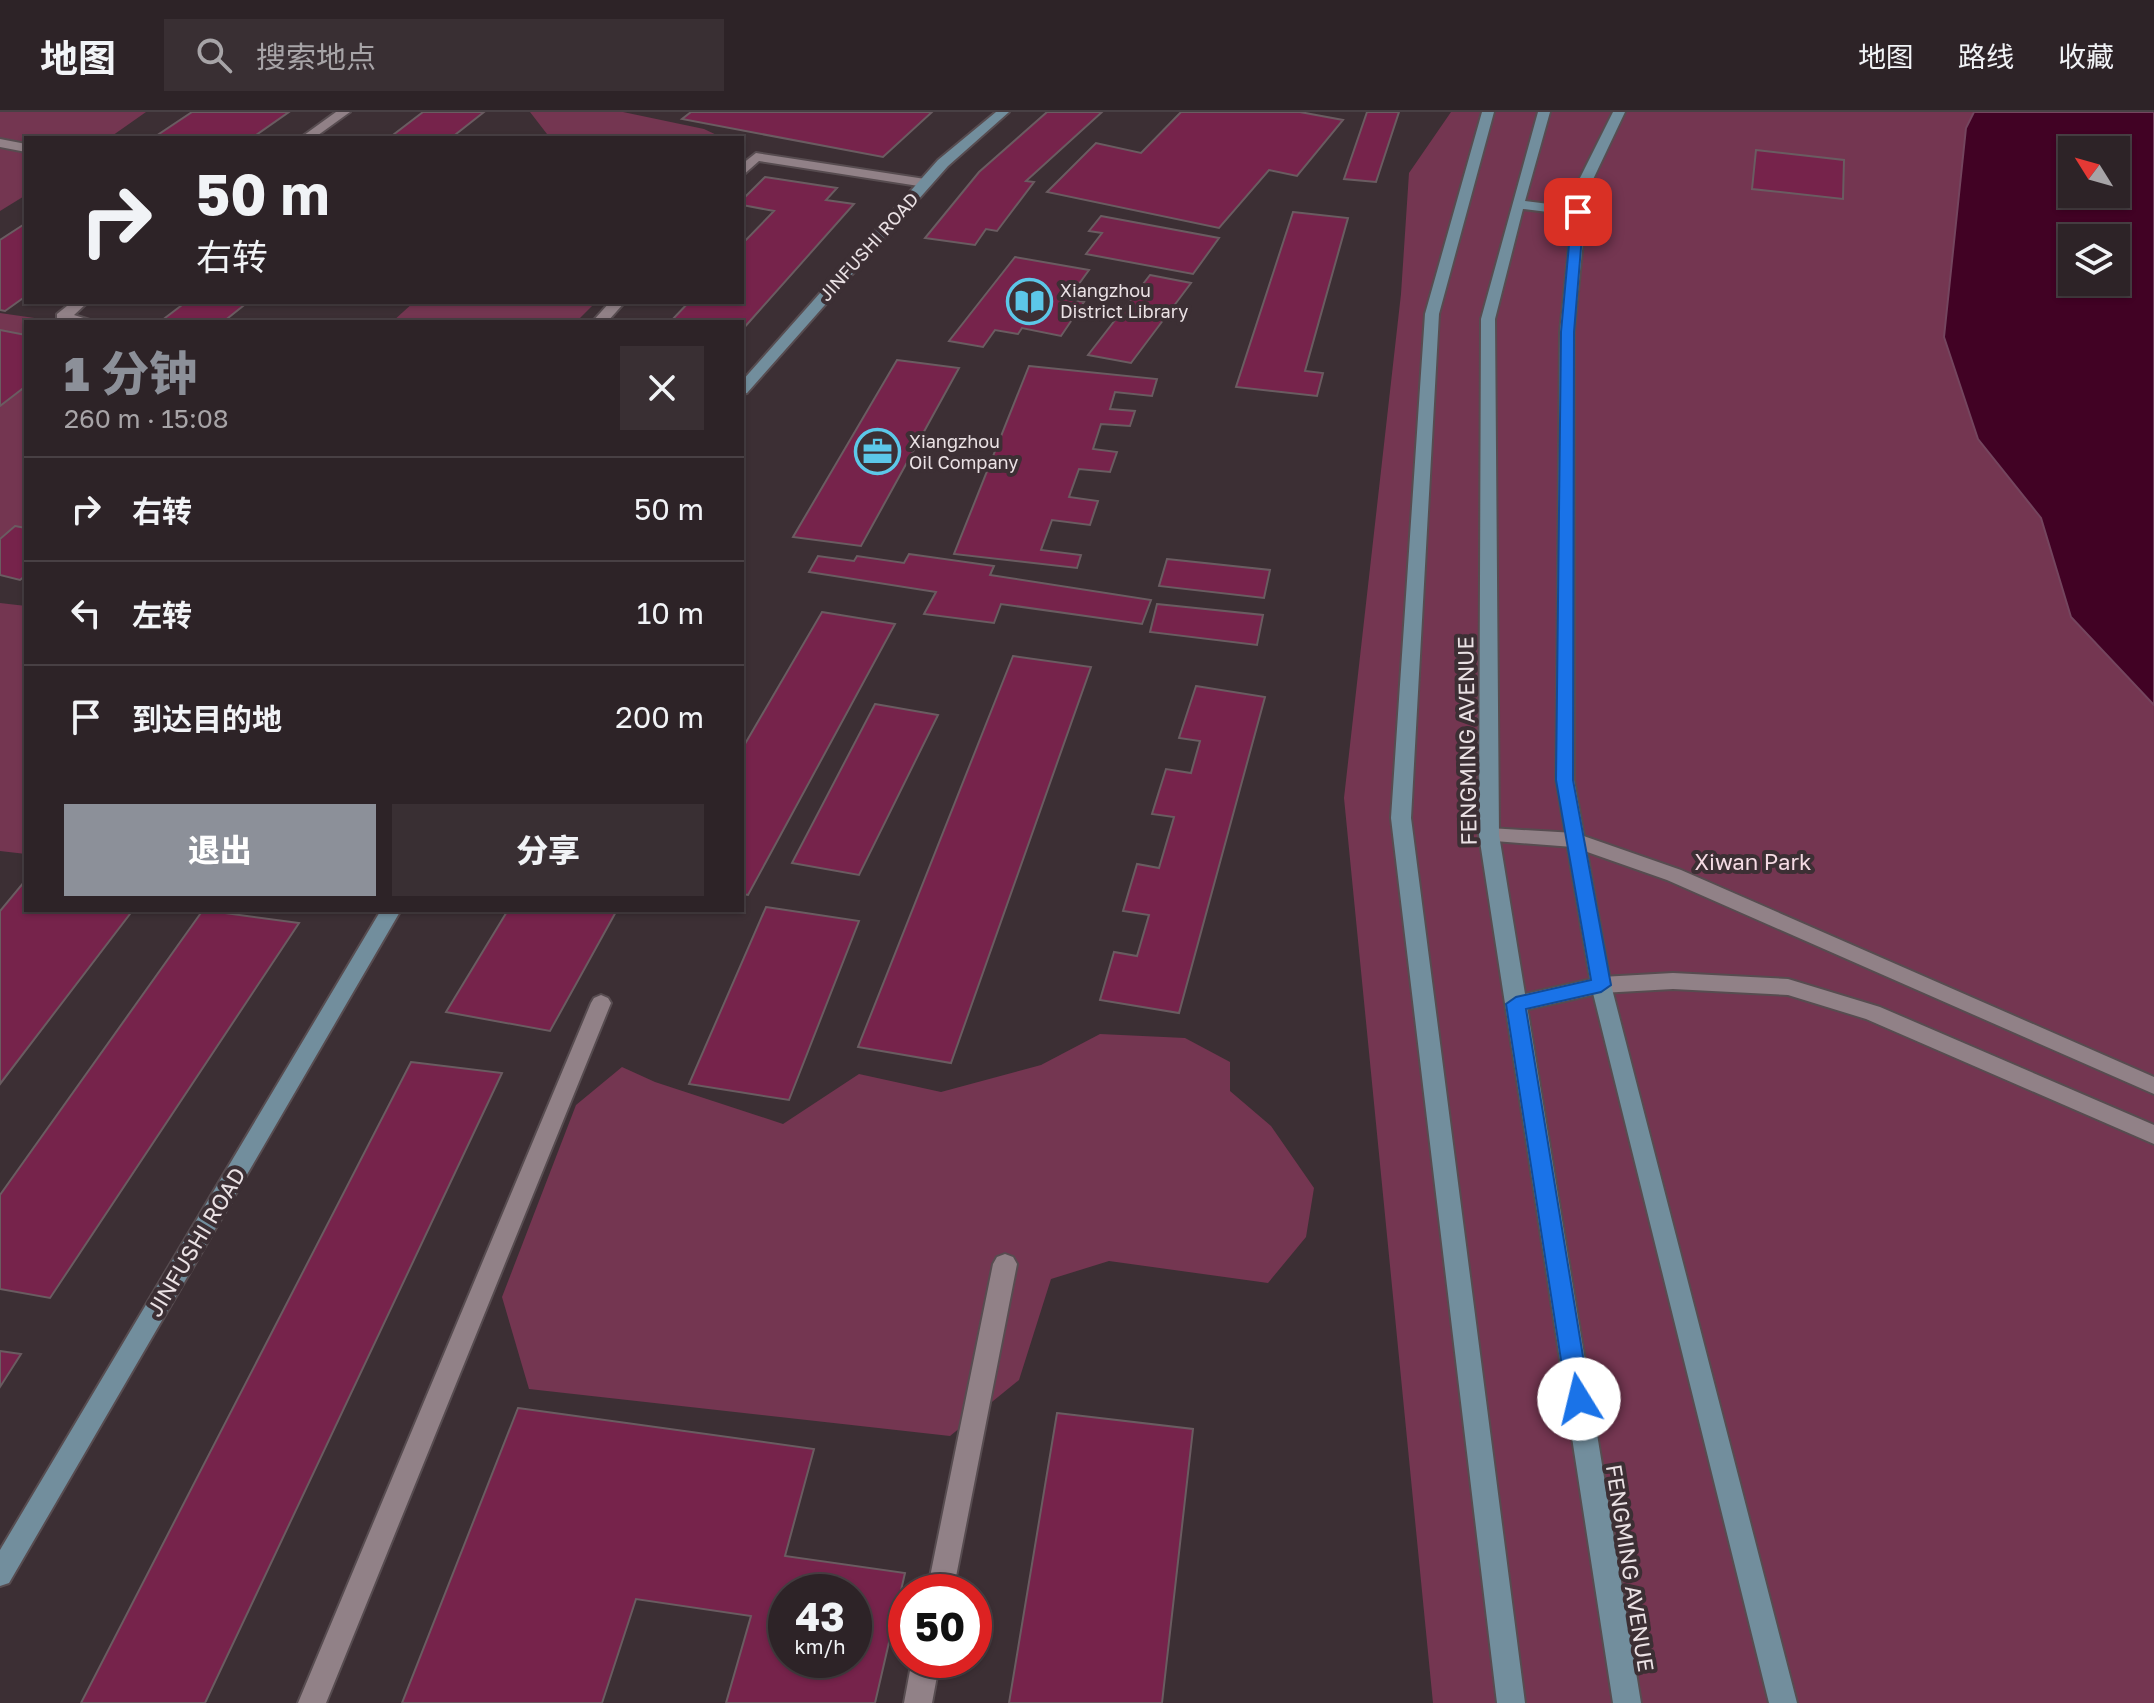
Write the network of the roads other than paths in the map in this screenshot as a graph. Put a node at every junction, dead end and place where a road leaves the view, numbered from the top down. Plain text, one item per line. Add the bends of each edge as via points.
1 (344, 112) edge
2 (1003, 112) edge
3 (1488, 112) edge
4 (1544, 112) edge
5 (1619, 112) edge
6 (309, 136) edge
7 (0, 143) edge
8 (24, 148) edge
9 (744, 170) edge
10 (925, 183) junction
11 (1517, 204) junction
12 (1578, 212) junction
13 (78, 304) edge
14 (616, 304) edge
15 (78, 320) edge
16 (601, 320) edge
17 (744, 388) edge
18 (1489, 835) junction
19 (1575, 840) junction
20 (390, 912) edge
21 (1601, 985) junction
22 (601, 1003) dead end
23 (1516, 1004) junction
24 (2154, 1086) edge
25 (2154, 1135) edge
26 (1005, 1264) dead end
27 (0, 1574) edge
28 (944, 1574) edge
29 (923, 1678) edge
30 (312, 1703) edge
31 (918, 1703) edge
32 (1511, 1703) edge
33 (1627, 1703) edge
34 (1783, 1703) edge

1 - 6 lane
2 - 10 main road, JINFUSHI ROAD
3 - 32 main road via 1432,314 1401,818
4 - 11 main road, FENGMING AVENUE
5 - 12 main road via 1581,190
7 - 8 lane
9 - 10 lane via 756,157
10 - 17 main road, JINFUSHI ROAD
11 - 12 main road
11 - 18 main road, FENGMING AVENUE via 1488,319
12 - 19 main road via 1567,332 1565,780
13 - 15 lane via 62,317
14 - 16 lane
18 - 19 lane
18 - 23 main road, FENGMING AVENUE
19 - 21 main road
19 - 24 lane via 1674,875
20 - 27 main road, JINFUSHI ROAD
21 - 23 lane
21 - 25 lane via 1673,981 1788,987 1873,1013
21 - 34 main road
22 - 30 lane
23 - 33 main road, FENGMING AVENUE
26 - 28 lane
29 - 31 lane

